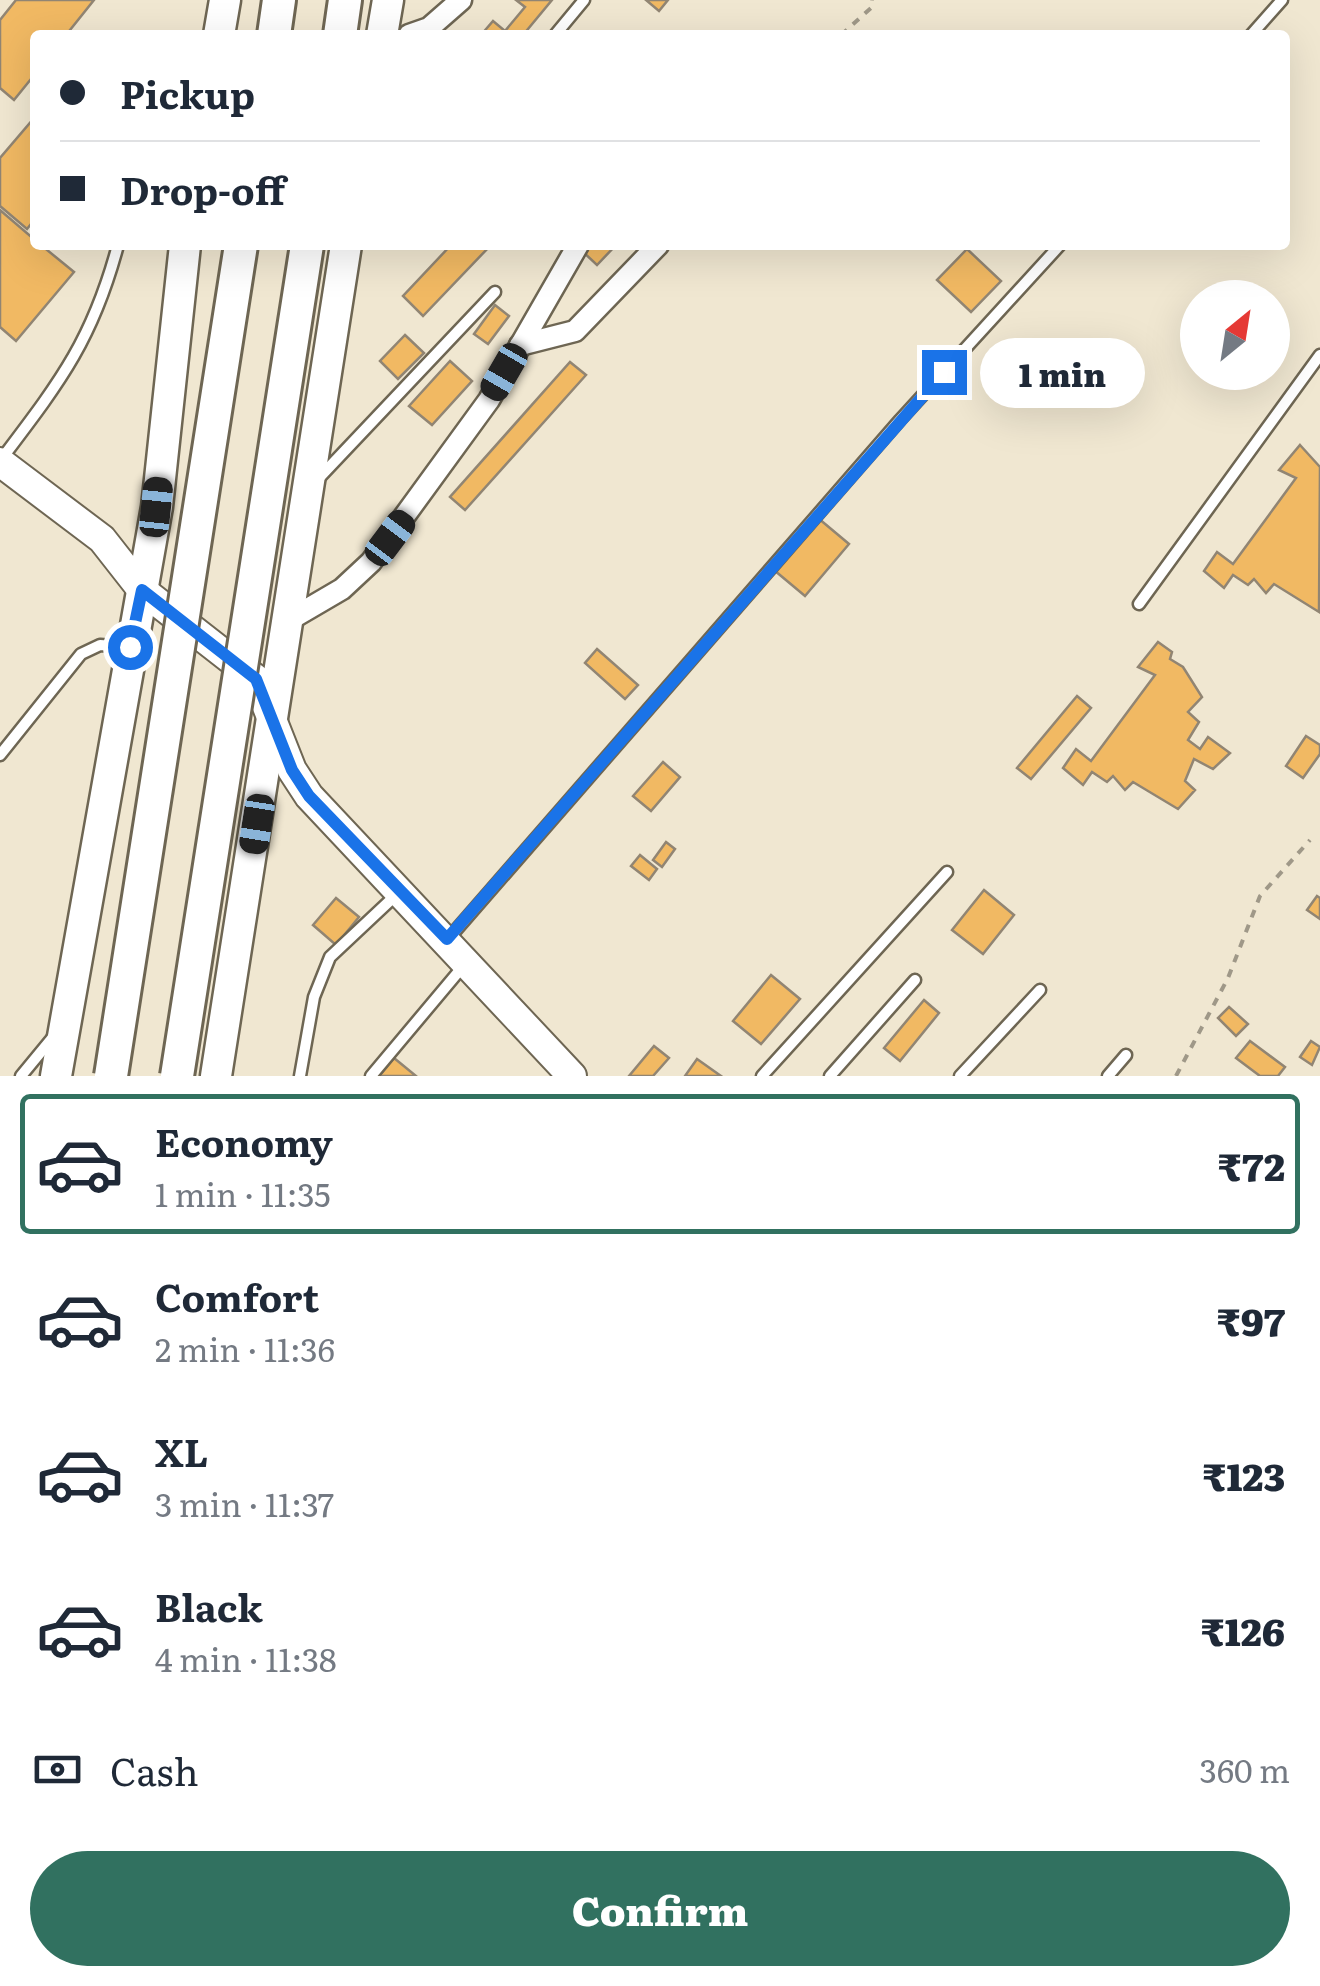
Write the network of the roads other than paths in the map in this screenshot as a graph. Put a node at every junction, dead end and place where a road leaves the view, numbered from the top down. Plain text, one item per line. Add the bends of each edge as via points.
1 (225, 0) edge
2 (279, 0) edge
3 (345, 0) edge
4 (388, 0) edge
5 (461, 0) edge
6 (584, 0) edge
7 (1282, 0) edge
8 (220, 30) edge
9 (275, 30) edge
10 (341, 30) edge
11 (383, 30) edge
12 (423, 30) edge
13 (559, 30) edge
14 (1255, 30) edge
15 (116, 250) edge
16 (184, 250) edge
17 (240, 250) edge
18 (306, 250) edge
19 (345, 250) edge
20 (575, 250) edge
21 (653, 250) edge
22 (1055, 250) edge
23 (496, 292) dead end
24 (520, 345) junction
25 (1320, 355) edge
26 (0, 462) edge
27 (308, 490) junction
28 (142, 590) junction
29 (1138, 604) dead end
30 (289, 620) junction
31 (130, 647) junction
32 (274, 716) junction
33 (0, 756) edge
34 (947, 872) dead end
35 (400, 891) junction
36 (447, 939) junction
37 (466, 963) junction
38 (914, 980) dead end
39 (1040, 990) dead end
40 (64, 1023) junction
41 (1126, 1055) dead end
42 (20, 1076) edge
43 (56, 1076) edge
44 (112, 1076) edge
45 (177, 1076) edge
46 (216, 1076) edge
47 (300, 1076) edge
48 (371, 1076) edge
49 (572, 1076) edge
50 (762, 1076) edge
51 (830, 1076) edge
52 (960, 1076) edge
53 (1108, 1076) edge

1 - 8 main road
2 - 9 highway
3 - 10 highway
4 - 11 main road
5 - 12 street
6 - 13 lane
7 - 14 lane
15 - 26 lane via 90,332
16 - 28 main road
17 - 44 highway, bridge
18 - 45 highway, bridge
19 - 27 main road
20 - 24 street
21 - 24 street via 575,331
22 - 36 lane
23 - 27 lane
24 - 30 street via 489,400 372,562
25 - 29 lane
26 - 28 main road via 102,538
27 - 30 main road
28 - 31 main road
28 - 32 main road via 256,679
30 - 32 main road
31 - 33 lane via 100,645 81,654
31 - 40 main road
32 - 35 main road via 309,796
32 - 46 main road
34 - 50 lane
35 - 36 main road
35 - 47 lane via 330,958 314,997
36 - 37 main road
37 - 48 lane
37 - 49 main road
38 - 51 lane
39 - 52 lane
40 - 42 lane
40 - 43 main road
41 - 53 lane

